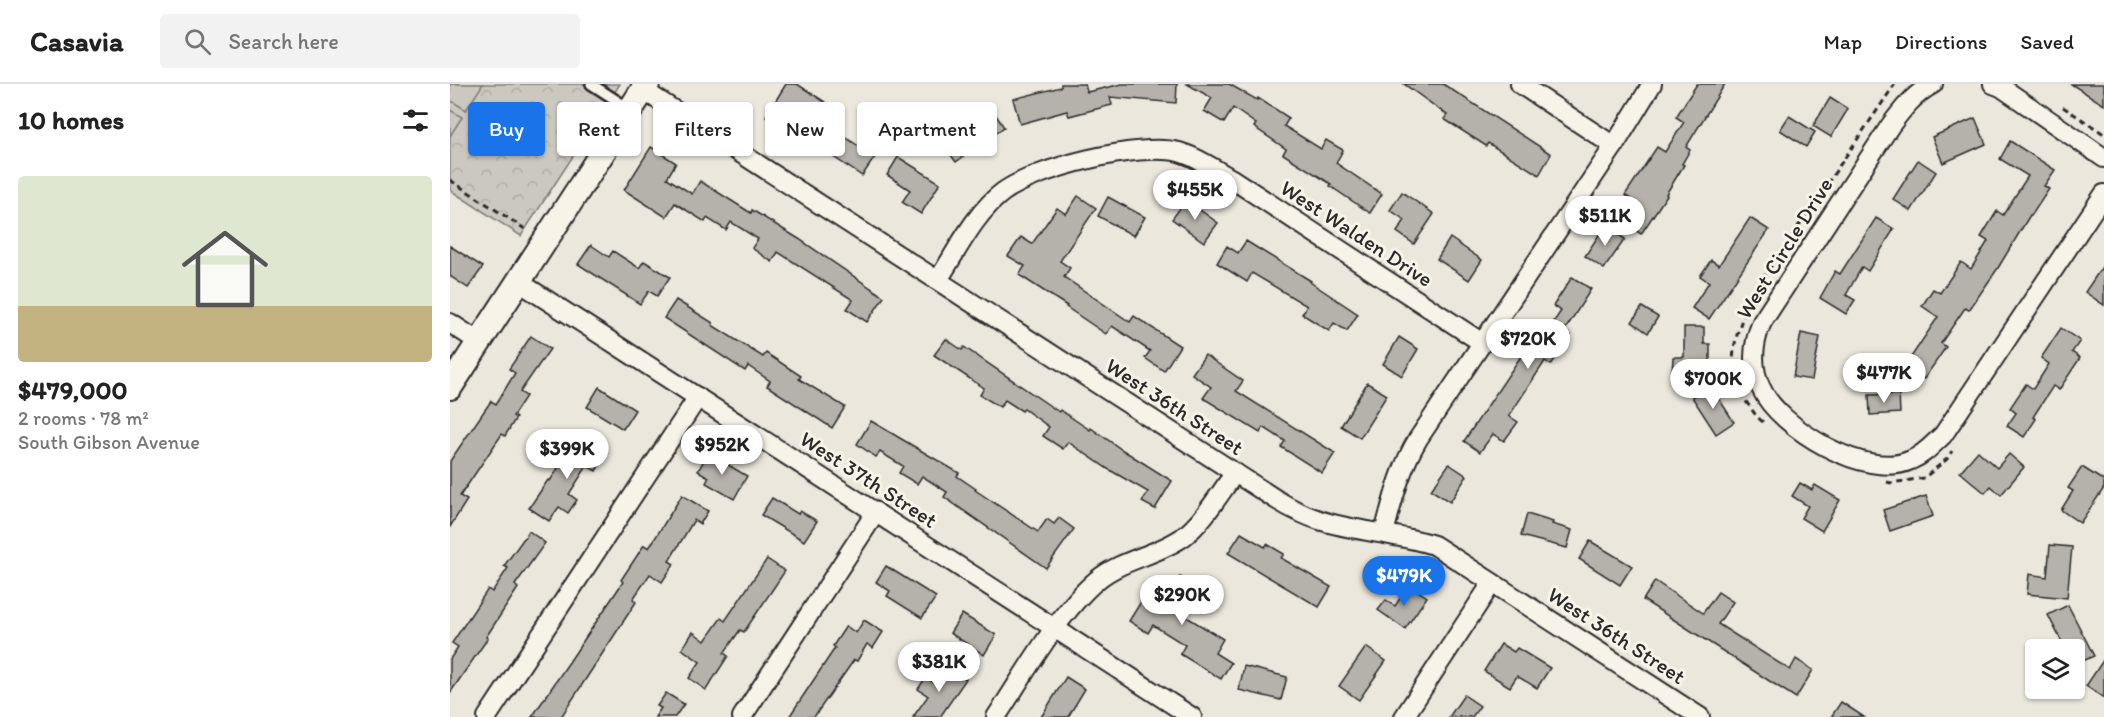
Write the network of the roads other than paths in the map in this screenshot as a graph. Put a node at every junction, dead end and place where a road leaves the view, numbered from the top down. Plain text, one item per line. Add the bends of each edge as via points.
1 (591, 84) edge
2 (1520, 84) edge
3 (1652, 84) edge
4 (1933, 84) edge
5 (1993, 84) edge
6 (640, 94) edge
7 (1614, 146) junction
8 (2104, 158) edge
9 (2104, 194) edge
10 (938, 280) junction
11 (519, 282) junction
12 (450, 323) edge
13 (479, 342) junction
14 (1481, 342) junction
15 (450, 387) edge
16 (698, 397) junction
17 (1235, 473) junction
18 (876, 512) junction
19 (1384, 533) junction
20 (1492, 583) junction
21 (1056, 628) junction
22 (487, 717) edge
23 (742, 717) edge
24 (996, 717) edge
25 (1192, 717) edge
26 (1404, 717) edge
27 (1700, 717) edge

1 - 6 lane
2 - 7 street
3 - 7 street
4 - 9 street, West Circle Drive via 1905,106 1890,126 1755,338 1753,358 1760,388 1772,406 1810,436 1842,455 1874,465 1910,461 1928,450 1943,435
5 - 8 street
6 - 10 street, West 36th Street
6 - 11 street
7 - 14 street
10 - 14 street, West Walden Drive via 977,221 1002,193 1015,185 1034,175 1084,161 1133,152 1178,152 1232,179
10 - 17 street, West 36th Street
11 - 13 street
11 - 16 street, West 37th Street
12 - 13 street
13 - 15 street
14 - 19 street via 1406,459
16 - 18 street, West 37th Street
16 - 22 street
17 - 19 street, West 36th Street via 1296,512 1320,521
17 - 21 street via 1183,537 1112,569 1085,590
18 - 21 street, West 37th Street
18 - 23 street
19 - 20 street, West 36th Street via 1434,545
20 - 26 street
20 - 27 street, West 36th Street
21 - 24 street
21 - 25 street, West 37th Street

